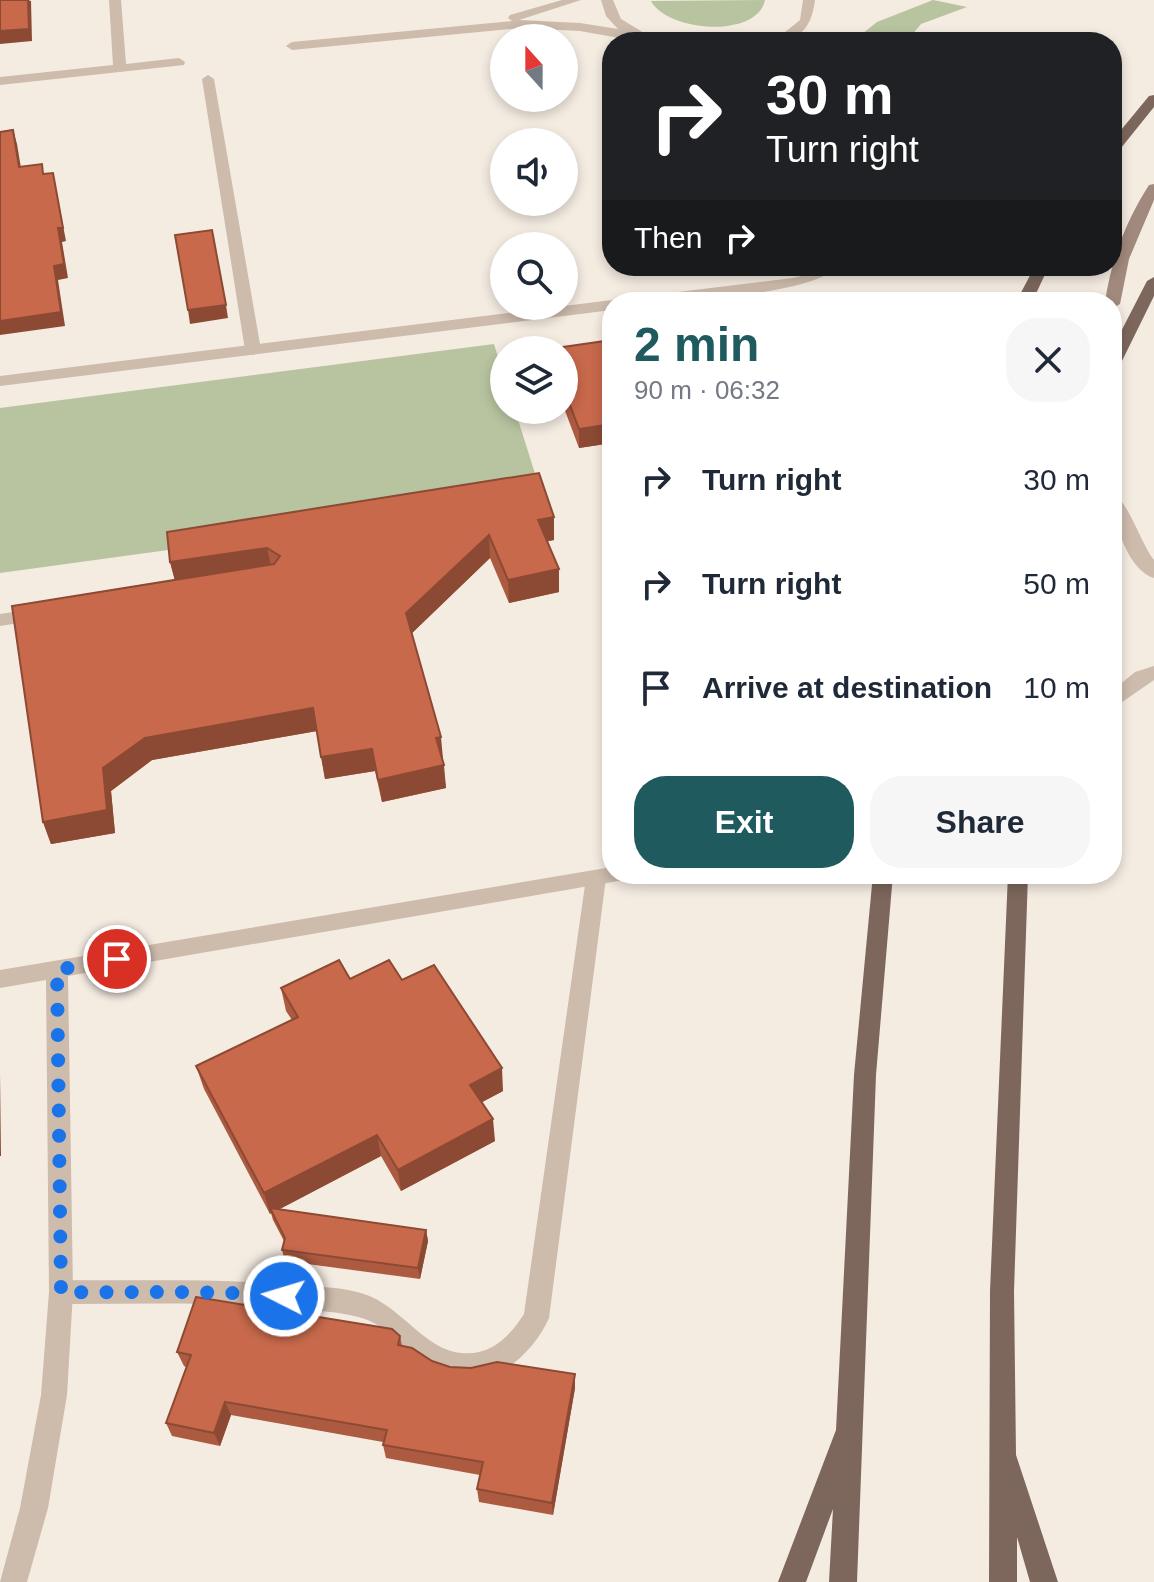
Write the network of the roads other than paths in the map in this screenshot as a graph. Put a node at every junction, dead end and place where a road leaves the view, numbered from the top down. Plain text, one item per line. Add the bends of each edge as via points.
1 (115, 0) edge
2 (575, 0) edge
3 (607, 0) edge
4 (809, 0) edge
5 (461, 27) junction
6 (608, 32) edge
7 (630, 32) edge
8 (794, 32) edge
9 (292, 46) dead end
10 (179, 62) dead end
11 (120, 68) junction
12 (208, 79) dead end
13 (0, 81) edge
14 (1154, 99) edge
15 (1122, 138) edge
16 (1154, 188) edge
17 (1122, 260) edge
18 (817, 276) edge
19 (1154, 281) edge
20 (715, 292) edge
21 (602, 306) edge
22 (1122, 345) edge
23 (253, 350) junction
24 (0, 381) edge
25 (1122, 520) edge
26 (1154, 572) edge
27 (60, 611) edge
28 (0, 620) edge
29 (1154, 673) edge
30 (1122, 694) edge
31 (602, 877) edge
32 (606, 884) edge
33 (882, 884) edge
34 (1018, 884) edge
35 (57, 970) junction
36 (0, 979) edge
37 (61, 1292) junction
38 (851, 1426) junction
39 (1003, 1450) junction
40 (13, 1582) edge
41 (792, 1582) edge
42 (843, 1582) edge
43 (1003, 1582) edge
44 (1044, 1582) edge

1 - 11 street
2 - 5 street
3 - 7 street via 608,11
4 - 8 street via 806,21
5 - 6 street via 521,24
5 - 9 street
10 - 11 street
11 - 13 street
12 - 23 street
14 - 15 main road
16 - 17 street
18 - 20 street
19 - 22 main road
21 - 23 street
23 - 24 street
25 - 26 street
27 - 28 street
29 - 30 street
31 - 35 street
32 - 37 street via 536,1318 519,1345 491,1362 459,1366 429,1357 367,1307 341,1301 227,1291
33 - 38 main road via 865,1075
34 - 39 main road via 1002,1291
35 - 36 street
35 - 37 street
37 - 40 street via 54,1395 34,1508
38 - 41 main road
38 - 42 main road
39 - 43 main road
39 - 44 main road

